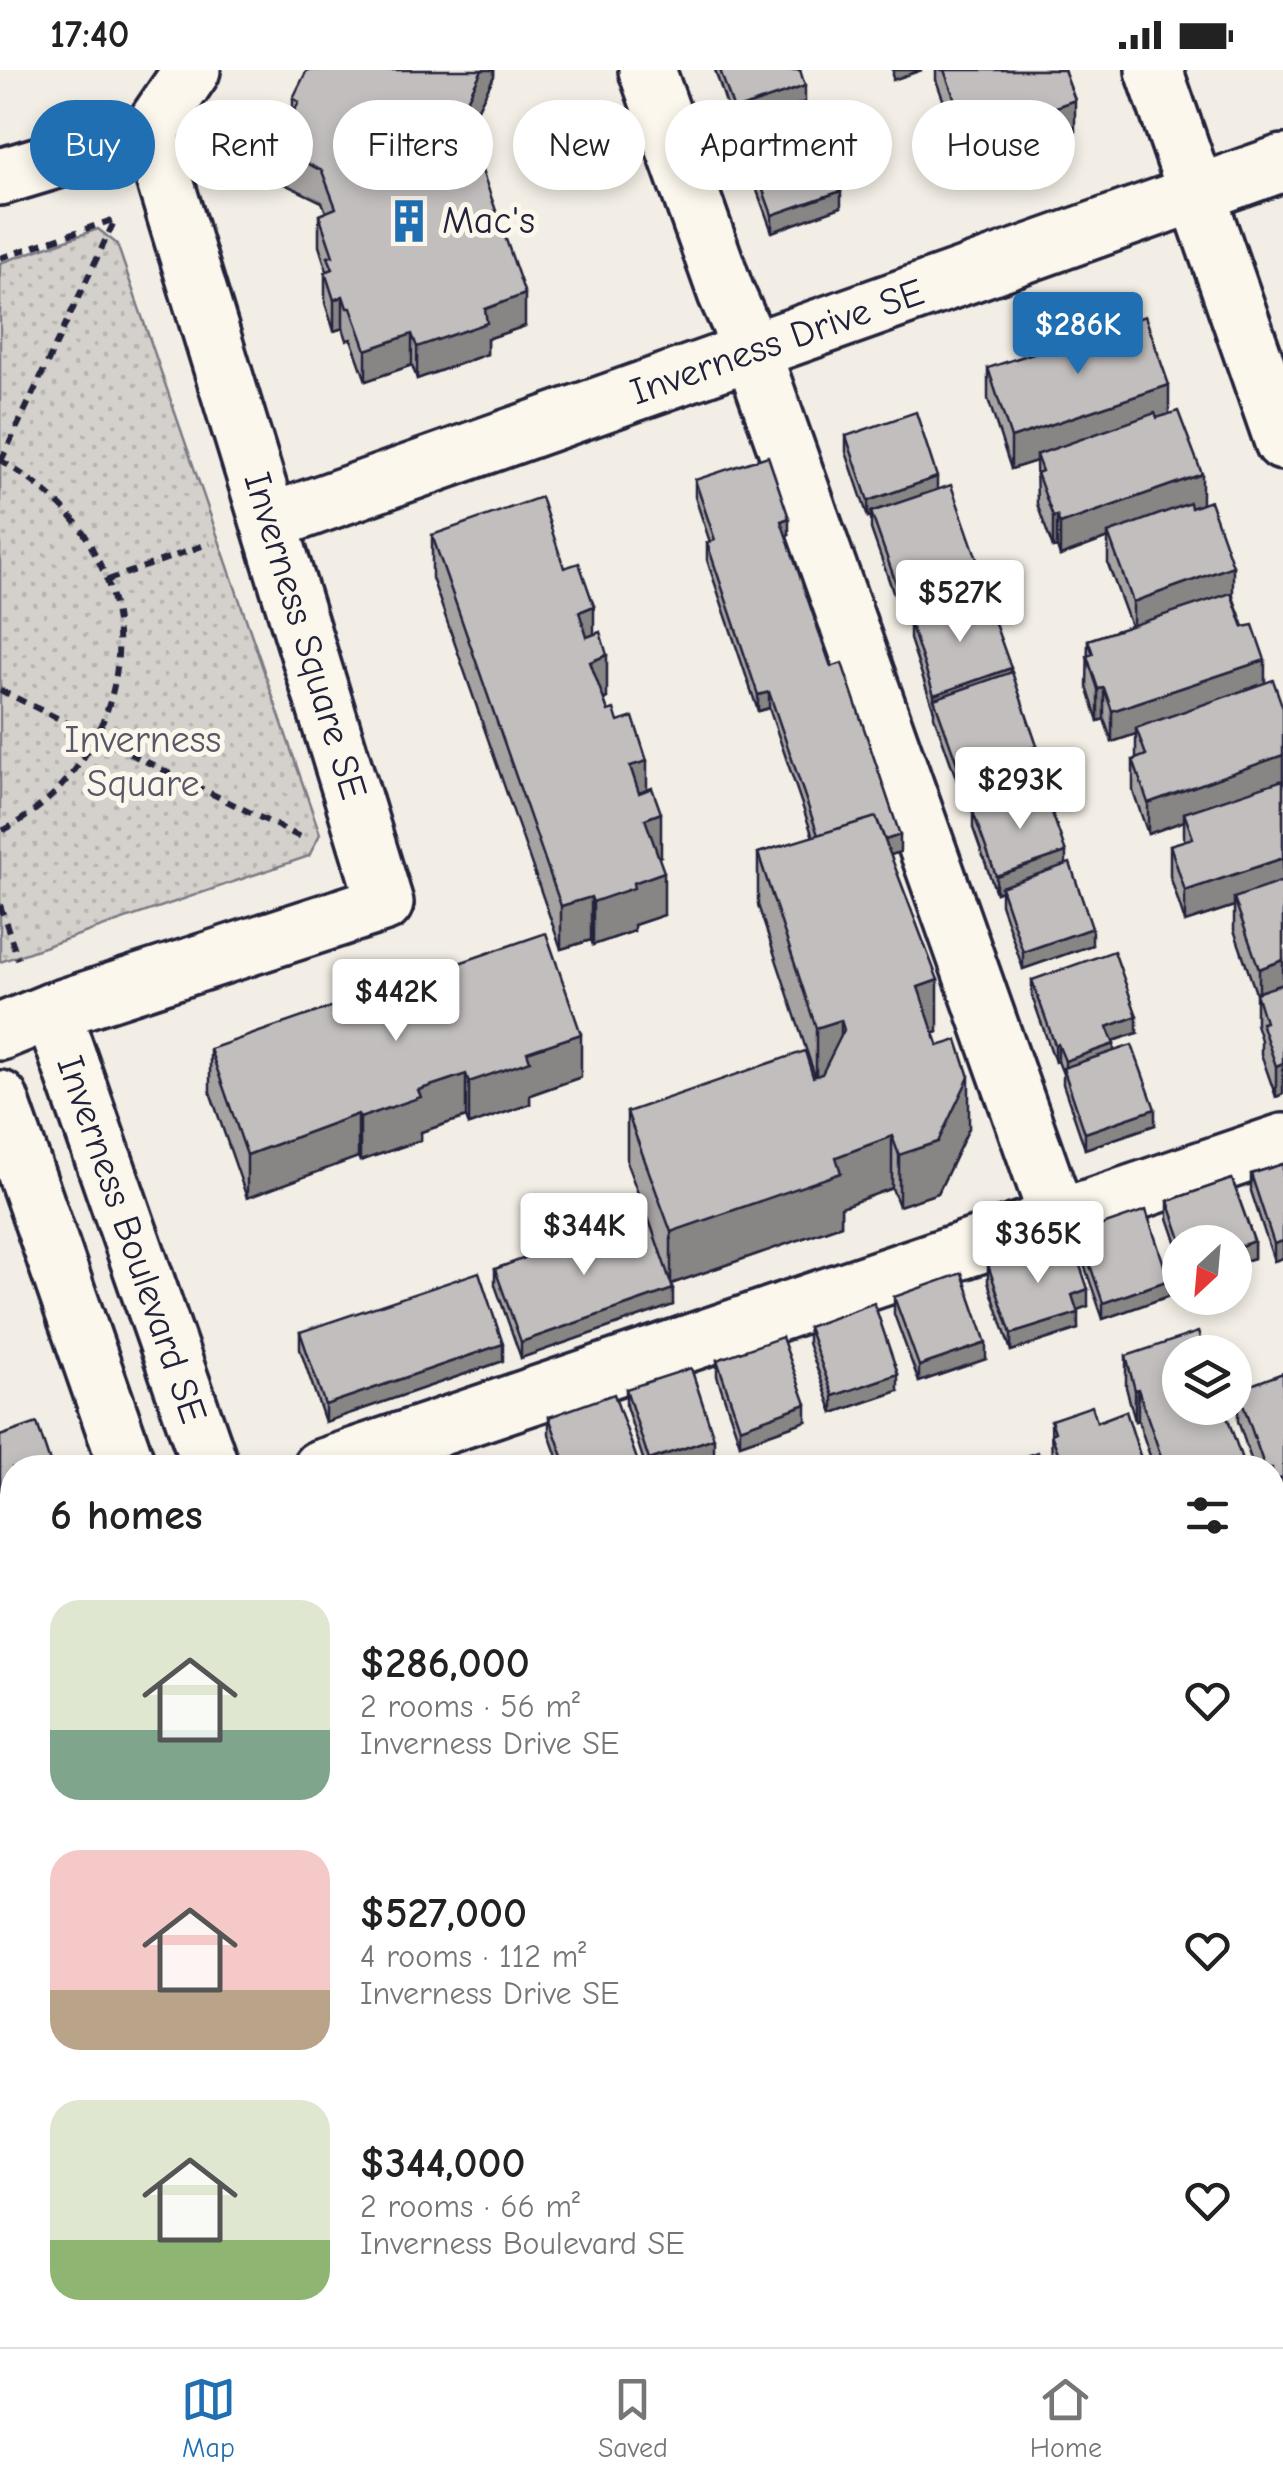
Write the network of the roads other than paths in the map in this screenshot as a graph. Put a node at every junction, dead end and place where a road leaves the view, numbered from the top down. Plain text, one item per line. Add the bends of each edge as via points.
1 (192, 70) edge
2 (647, 70) edge
3 (1154, 70) edge
4 (155, 125) edge
5 (155, 148) edge
6 (1283, 164) edge
7 (30, 167) edge
8 (0, 176) edge
9 (1196, 194) junction
10 (752, 352) junction
11 (1283, 442) edge
12 (270, 522) junction
13 (52, 1011) junction
14 (0, 1032) edge
15 (0, 1099) edge
16 (1283, 1142) edge
17 (1058, 1216) junction
18 (123, 1455) edge
19 (206, 1455) edge
20 (358, 1455) edge

1 - 4 street
2 - 10 street
3 - 9 street
5 - 12 street, Inverness Square SE
6 - 9 street, Inverness Drive SE
7 - 8 street
9 - 10 street, Inverness Drive SE
9 - 11 street
10 - 12 street, Inverness Drive SE
10 - 17 street
12 - 13 street, Inverness Square SE via 386,903
13 - 14 street, Inverness Square SE
13 - 19 street, Inverness Boulevard SE
15 - 18 street, Inverness Boulevard SE
16 - 17 street
17 - 20 street

